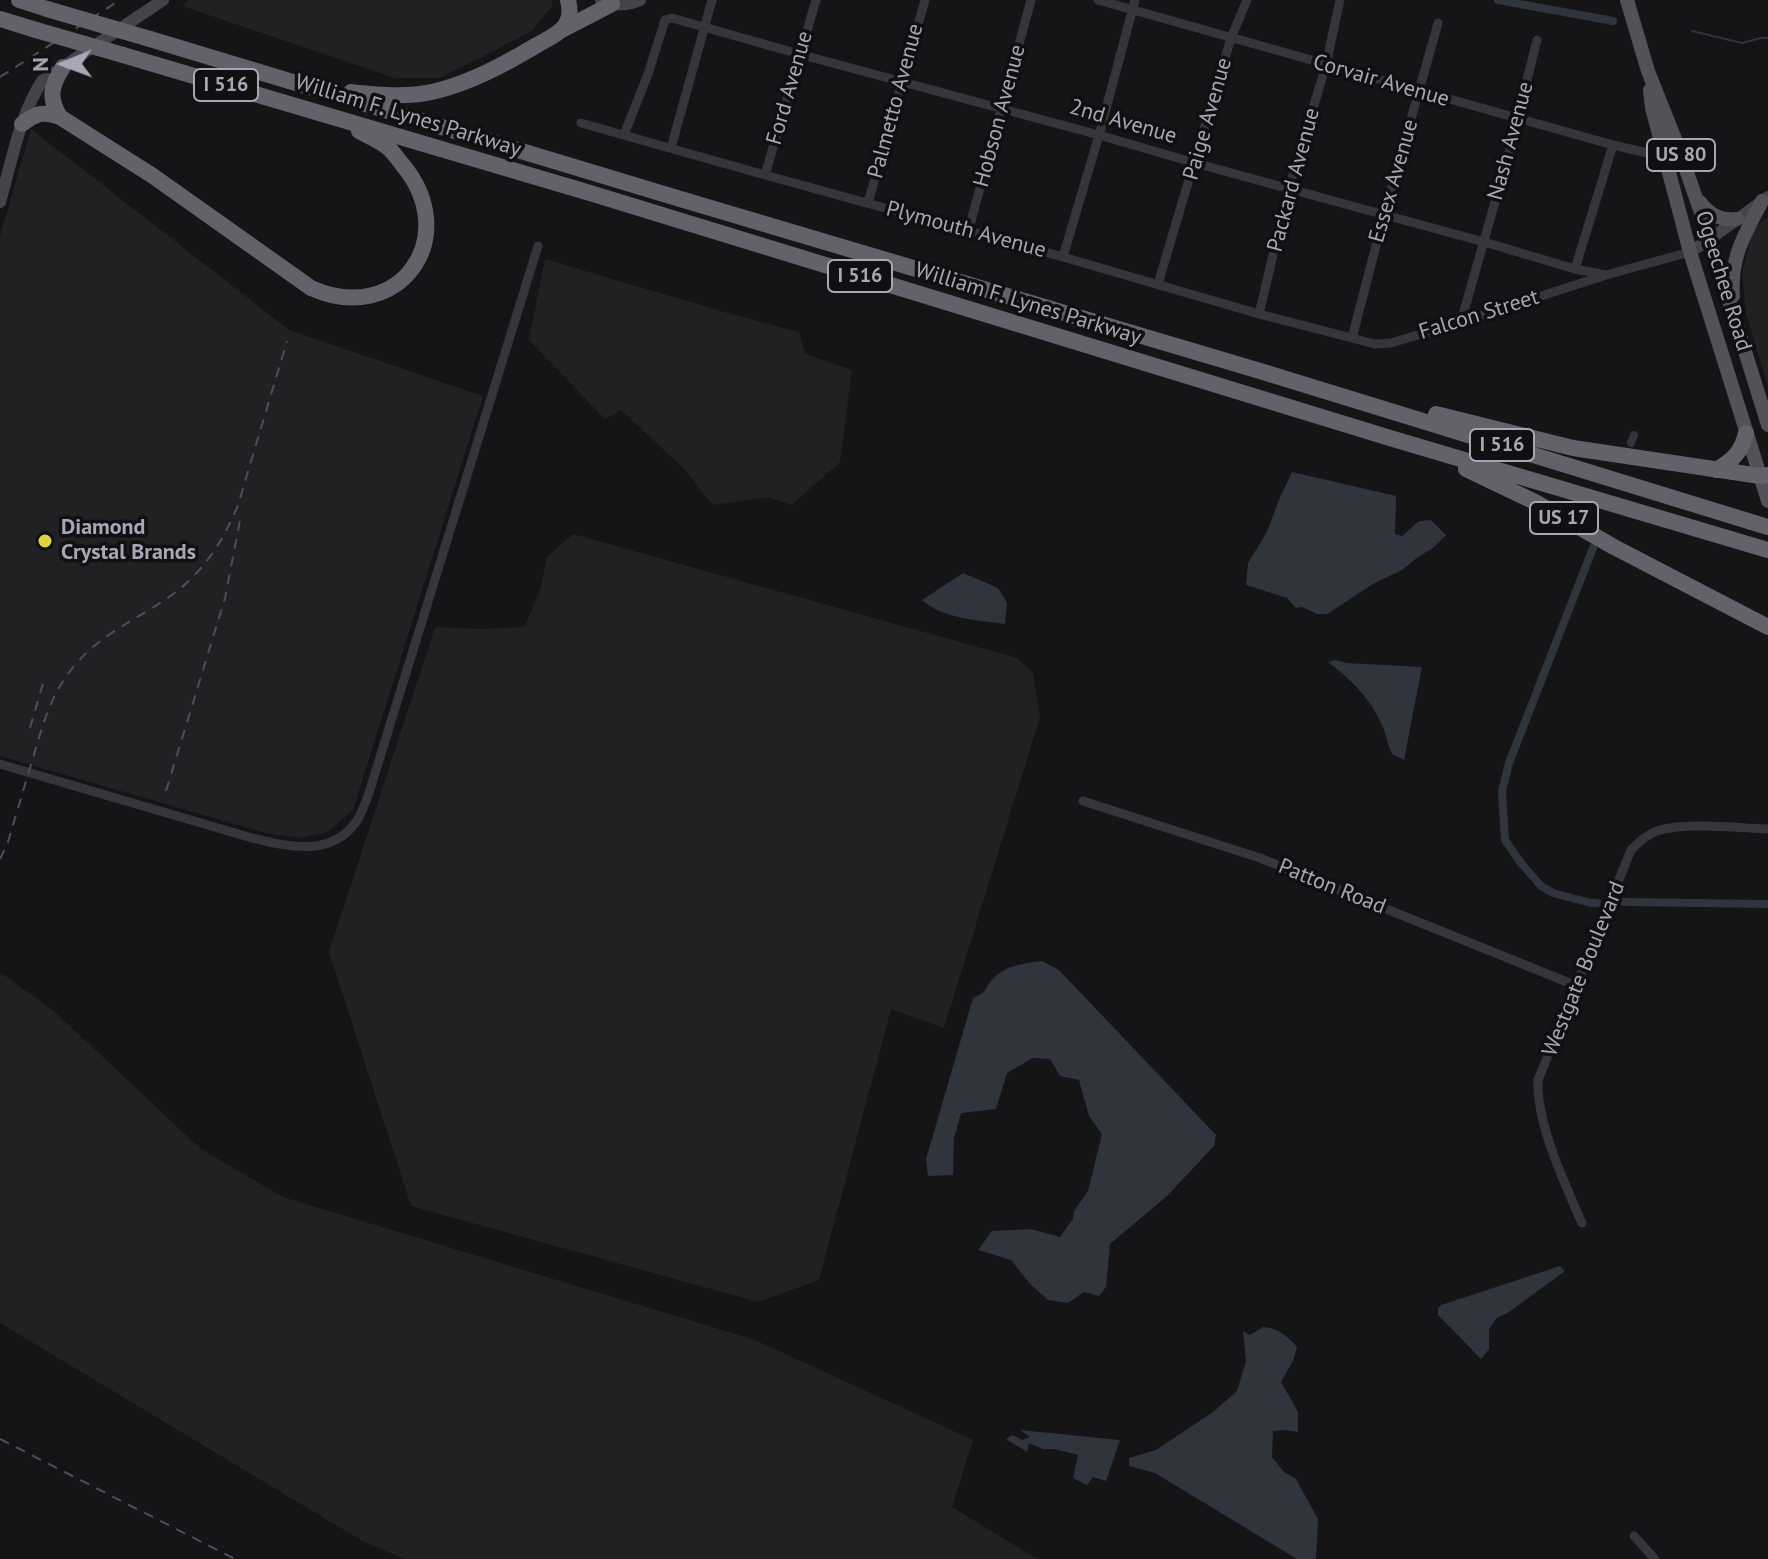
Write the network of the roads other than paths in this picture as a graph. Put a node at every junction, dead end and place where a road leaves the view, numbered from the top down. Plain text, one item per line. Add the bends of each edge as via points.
1 (19, 0) edge
2 (163, 0) edge
3 (568, 0) edge
4 (640, 0) edge
5 (712, 0) edge
6 (816, 0) edge
7 (925, 0) edge
8 (1031, 0) edge
9 (1098, 0) edge
10 (1247, 0) edge
11 (1340, 0) edge
12 (1627, 0) edge
13 (610, 1) edge
14 (1133, 5) edge
15 (0, 19) edge
16 (1438, 23) dead end
17 (705, 27) junction
18 (559, 32) junction
19 (1231, 38) junction
20 (1537, 40) dead end
21 (799, 54) junction
22 (1326, 65) junction
23 (63, 67) junction
24 (1648, 71) junction
25 (902, 82) junction
26 (322, 91) junction
27 (1420, 92) junction
28 (1003, 109) junction
29 (329, 115) junction
30 (60, 117) junction
31 (1517, 119) junction
32 (581, 123) dead end
33 (22, 124) junction
34 (624, 135) junction
35 (1099, 135) junction
36 (1613, 145) junction
37 (671, 148) junction
38 (1664, 157) junction
39 (1195, 163) junction
40 (765, 175) junction
41 (1289, 188) junction
42 (1695, 196) junction
43 (1765, 199) edge
44 (0, 202) edge
45 (868, 203) junction
46 (1384, 215) junction
47 (1737, 219) junction
48 (968, 232) junction
49 (1710, 239) junction
50 (1484, 242) junction
51 (538, 246) dead end
52 (1690, 252) junction
53 (1063, 257) junction
54 (1575, 269) junction
55 (1606, 275) junction
56 (1158, 284) junction
57 (1259, 314) junction
58 (1735, 321) junction
59 (1461, 322) junction
60 (1352, 338) junction
61 (1260, 371) junction
62 (1768, 425) edge
63 (1746, 433) junction
64 (1390, 438) junction
65 (1716, 470) junction
66 (1764, 476) edge
67 (1768, 501) edge
68 (1768, 527) edge
69 (1760, 547) edge
70 (1766, 625) edge
71 (0, 764) edge
72 (1083, 801) dead end
73 (1768, 829) edge
74 (1577, 986) junction
75 (1582, 1223) dead end
76 (1634, 1536) dead end
77 (1655, 1559) edge

1 - 26 highway, William F. Lynes Parkway / I 516, bridge
2 - 23 street
3 - 18 highway via 568,22
4 - 13 street via 630,5
5 - 17 street
6 - 21 street, Ford Avenue
7 - 25 street, Palmetto Avenue
8 - 28 street, Hobson Avenue
9 - 14 street, Corvair Avenue
10 - 19 street, Paige Avenue
11 - 22 street, Packard Avenue
12 - 24 main road, Ogeechee Road / US 80
13 - 18 highway
14 - 19 street, Corvair Avenue
14 - 35 street
15 - 29 highway, William F. Lynes Parkway / I 516, bridge
16 - 27 street, Essex Avenue
17 - 21 street, 2nd Avenue
17 - 34 street, 2nd Avenue via 665,20
17 - 37 street
18 - 26 highway via 488,72 434,91 393,97
19 - 22 street, Corvair Avenue
19 - 39 street, Paige Avenue
20 - 31 street, Nash Avenue
21 - 25 street, 2nd Avenue
21 - 40 street, Ford Avenue
22 - 27 street, Corvair Avenue
22 - 41 street, Packard Avenue
23 - 30 highway via 52,89 52,104
23 - 33 street via 42,81
24 - 38 main road, Ogeechee Road / US 80
24 - 42 main road, Ogeechee Road / US 80
25 - 28 street, 2nd Avenue
25 - 45 street, Palmetto Avenue
26 - 61 highway, William F. Lynes Parkway / I 516
27 - 31 street, Corvair Avenue
27 - 46 street, Essex Avenue
28 - 35 street, 2nd Avenue
28 - 48 street, Hobson Avenue
29 - 30 highway via 387,146 410,173 426,211 428,230 416,265 403,279 370,297 340,298 311,288
29 - 64 highway, William F. Lynes Parkway / I 516
30 - 33 highway via 39,114
31 - 36 street, Corvair Avenue
31 - 50 street, Nash Avenue
32 - 34 street, Plymouth Avenue
33 - 44 street
34 - 37 street, Plymouth Avenue
35 - 39 street, 2nd Avenue
35 - 53 street
36 - 38 street, Corvair Avenue
36 - 54 street
37 - 40 street, Plymouth Avenue
38 - 52 main road, Ogeechee Road / US 80
39 - 41 street, 2nd Avenue
39 - 56 street, Paige Avenue
40 - 45 street, Plymouth Avenue
41 - 46 street, 2nd Avenue
41 - 57 street, Packard Avenue
42 - 47 main road via 1717,218
42 - 49 main road, Ogeechee Road / US 80
43 - 47 street
43 - 58 main road via 1741,239 1736,259
45 - 48 street, Plymouth Avenue
46 - 50 street, 2nd Avenue
46 - 60 street, Essex Avenue
47 - 49 street
48 - 53 street, Plymouth Avenue
49 - 52 street
49 - 58 main road, Ogeechee Road / US 80
50 - 54 street, 2nd Avenue
50 - 59 street, Nash Avenue
51 - 71 street via 368,796 346,834 310,848 290,847
52 - 55 street, 2nd Avenue
52 - 63 main road, Ogeechee Road / US 80
53 - 56 street, Plymouth Avenue
54 - 55 street, 2nd Avenue
55 - 59 street, Falcon Street
56 - 57 street, Plymouth Avenue
57 - 60 street, Plymouth Avenue
58 - 62 main road, Ogeechee Road / US 80
59 - 60 street, Falcon Street via 1391,343
61 - 65 highway via 1573,448
61 - 68 highway, William F. Lynes Parkway / I 516
63 - 65 highway via 1735,458
63 - 66 main road, Ogeechee Road
64 - 69 highway, William F. Lynes Parkway / I 516
64 - 70 highway, US 17 via 1535,502
65 - 66 highway
66 - 67 main road, Ogeechee Road
72 - 74 street, Patton Road via 1260,858
73 - 74 street, Westgate Boulevard via 1700,826 1646,836 1631,850
74 - 75 street, Westgate Boulevard via 1538,1080 1537,1097
76 - 77 street

